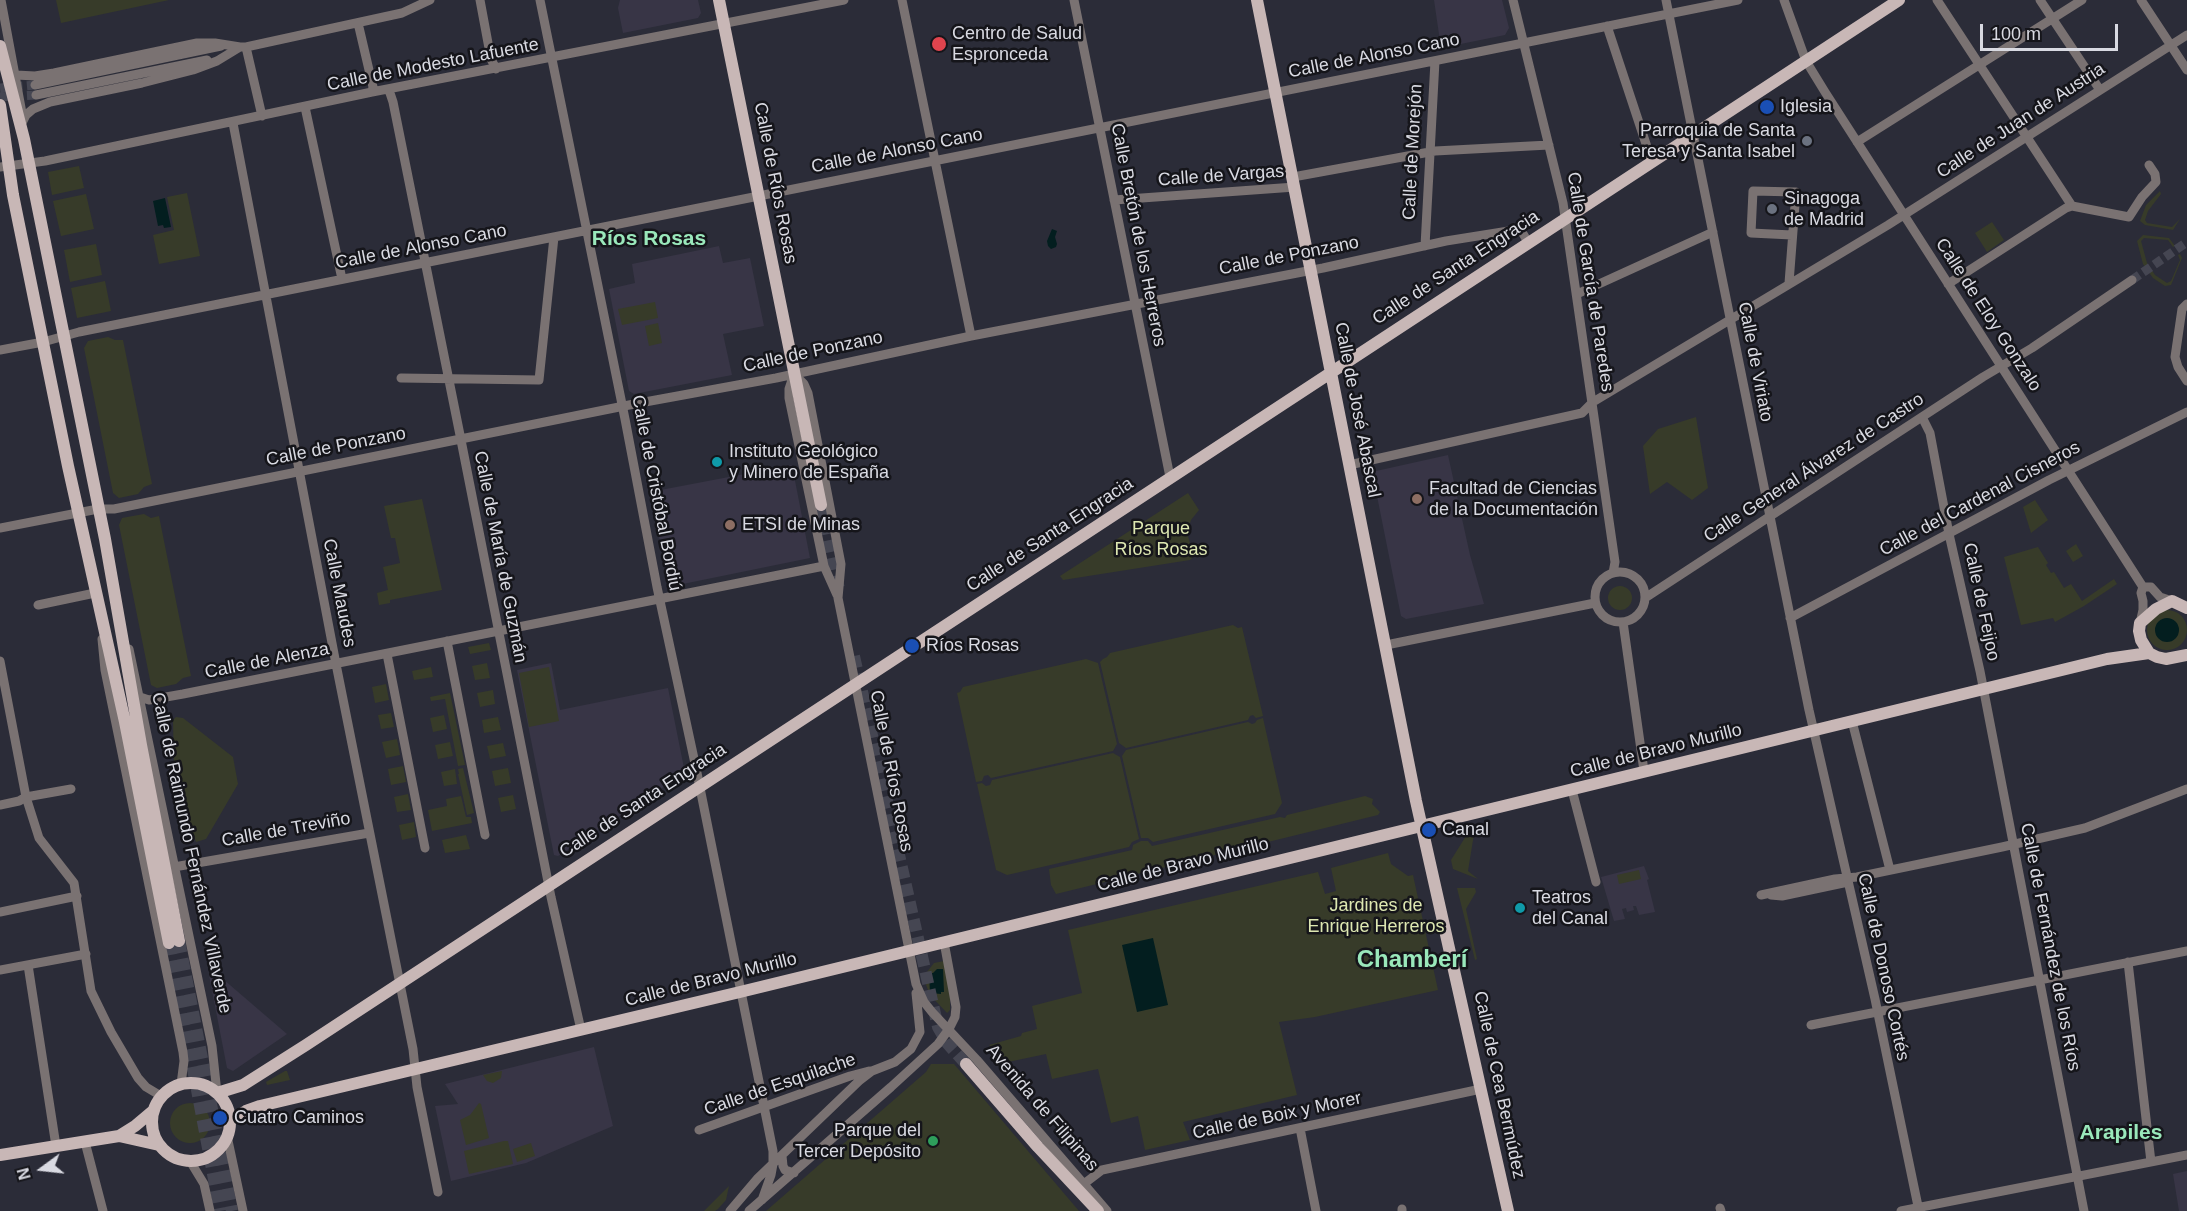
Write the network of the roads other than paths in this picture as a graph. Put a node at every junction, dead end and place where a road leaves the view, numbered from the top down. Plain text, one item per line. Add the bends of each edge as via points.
1 (1, 0) edge
2 (430, 0) edge
3 (480, 0) edge
4 (540, 0) edge
5 (719, 0) edge
6 (844, 0) edge
7 (902, 0) edge
8 (1074, 0) edge
9 (1257, 0) edge
10 (1513, 0) edge
11 (1666, 0) edge
12 (1738, 0) edge
13 (1784, 0) edge
14 (1899, 0) edge
15 (1937, 0) edge
16 (2040, 0) edge
17 (2082, 0) edge
18 (2141, 0) edge
19 (1669, 14) junction
20 (2052, 19) junction
21 (358, 23) junction
22 (724, 25) junction
23 (1606, 26) junction
24 (2187, 35) edge
25 (1523, 43) junction
26 (223, 45) junction
27 (2171, 45) junction
28 (0, 46) edge
29 (243, 47) junction
30 (227, 56) junction
31 (552, 58) junction
32 (1435, 61) junction
33 (1806, 61) junction
34 (1979, 66) junction
35 (496, 69) junction
36 (2187, 70) edge
37 (16, 75) junction
38 (389, 90) junction
39 (2100, 90) junction
40 (372, 92) junction
41 (1276, 92) junction
42 (0, 105) edge
43 (305, 107) junction
44 (262, 116) junction
45 (23, 121) junction
46 (233, 123) junction
47 (1099, 127) junction
48 (1694, 134) junction
49 (2027, 138) junction
50 (24, 139) junction
51 (1857, 142) junction
52 (0, 144) edge
53 (1549, 145) junction
54 (1430, 152) junction
55 (935, 160) junction
56 (1652, 162) junction
57 (29, 164) junction
58 (2149, 165) dead end
59 (4, 167) edge
60 (1294, 182) junction
61 (759, 196) junction
62 (1114, 200) junction
63 (2072, 206) junction
64 (1904, 215) junction
65 (1566, 219) junction
66 (587, 230) junction
67 (1713, 232) junction
68 (1792, 235) junction
69 (554, 237) junction
70 (1528, 242) junction
71 (1425, 246) junction
72 (425, 262) junction
73 (1311, 269) junction
74 (342, 279) junction
75 (2132, 280) tunnel mouth
76 (1789, 283) junction
77 (1948, 284) junction
78 (1577, 294) junction
79 (265, 295) junction
80 (1135, 303) junction
81 (2187, 304) edge
82 (1730, 320) junction
83 (63, 336) junction
84 (971, 336) junction
85 (43, 342) junction
86 (0, 350) edge
87 (2002, 366) junction
88 (1332, 371) junction
89 (795, 374) junction
90 (401, 378) dead end
91 (449, 378) junction
92 (2187, 381) edge
93 (1593, 402) junction
94 (622, 406) junction
95 (2187, 412) edge
96 (1922, 417) junction
97 (461, 439) junction
98 (1349, 465) junction
99 (299, 471) junction
100 (2068, 471) junction
101 (1170, 477) junction
102 (821, 505) tunnel mouth
103 (98, 509) junction
104 (77, 513) junction
105 (1770, 518) junction
106 (0, 528) edge
107 (1949, 534) junction
108 (824, 566) junction
109 (1613, 573) junction
110 (2143, 587) junction
111 (95, 593) junction
112 (838, 598) junction
113 (1645, 598) junction
114 (659, 599) junction
115 (2172, 601) junction
116 (1595, 603) junction
117 (38, 605) dead end
118 (2187, 608) edge
119 (1790, 618) junction
120 (120, 622) junction
121 (1623, 622) junction
122 (2140, 623) junction
123 (102, 625) junction
124 (498, 632) junction
125 (447, 642) junction
126 (1386, 645) junction
127 (2149, 653) junction
128 (387, 654) junction
129 (2186, 658) edge
130 (0, 661) edge
131 (336, 664) junction
132 (856, 683) junction
133 (1983, 689) junction
134 (140, 697) junction
135 (4, 706) edge
136 (1852, 721) junction
137 (1813, 730) junction
138 (1644, 771) junction
139 (699, 785) junction
140 (71, 789) dead end
141 (2187, 789) edge
142 (1572, 790) junction
143 (26, 797) junction
144 (0, 805) edge
145 (1422, 826) junction
146 (369, 833) junction
147 (485, 835) dead end
148 (2013, 845) junction
149 (425, 848) dead end
150 (174, 867) junction
151 (1890, 870) junction
152 (1848, 880) junction
153 (1596, 882) dead end
154 (549, 884) junction
155 (1763, 895) dead end
156 (77, 896) junction
157 (0, 912) edge
158 (944, 942) junction
159 (908, 950) junction
160 (2187, 951) edge
161 (86, 954) junction
162 (2128, 962) junction
163 (28, 965) junction
164 (0, 970) edge
165 (2039, 979) junction
166 (400, 982) junction
167 (916, 984) junction
168 (740, 992) junction
169 (1877, 1011) junction
170 (1811, 1024) dead end
171 (950, 1029) junction
172 (581, 1030) junction
173 (966, 1064) tunnel mouth
174 (886, 1066) junction
175 (415, 1070) junction
176 (872, 1071) junction
177 (898, 1081) junction
178 (181, 1084) junction
179 (1481, 1089) junction
180 (217, 1093) junction
181 (161, 1096) junction
182 (763, 1107) junction
183 (154, 1110) junction
184 (230, 1121) junction
185 (1300, 1128) junction
186 (699, 1130) dead end
187 (119, 1136) junction
188 (227, 1136) junction
189 (85, 1142) junction
190 (159, 1145) junction
191 (56, 1146) junction
192 (0, 1155) edge
193 (2187, 1155) edge
194 (782, 1156) junction
195 (190, 1161) junction
196 (2151, 1162) junction
197 (773, 1164) junction
198 (794, 1173) junction
199 (2078, 1177) junction
200 (1085, 1183) junction
201 (438, 1192) dead end
202 (762, 1200) junction
203 (1918, 1209) edge
204 (103, 1211) edge
205 (210, 1211) edge
206 (243, 1211) edge
207 (730, 1211) edge
208 (749, 1211) edge
209 (1098, 1211) edge
210 (1107, 1211) edge
211 (1316, 1211) edge
212 (1508, 1211) edge
213 (1901, 1211) edge
214 (2084, 1211) edge

1 - 37 street, Calle de Raimundo Fernández Villaverde
2 - 21 street via 410,11
3 - 35 street
4 - 31 street, Calle de Cristóbal Bordiú
5 - 22 main road, Calle de Ríos Rosas
6 - 22 street, Calle de Modesto Lafuente
7 - 55 street
8 - 47 street, Calle Bretón de los Herreros
9 - 41 main road, Calle de José Abascal
10 - 25 street, Calle de García de Paredes
11 - 19 street, Calle de Viriato
12 - 19 street, Calle de Alonso Cano
13 - 33 street, Calle de Eloy Gonzalo
14 - 33 main road, Calle de Santa Engracia
15 - 34 street
16 - 20 street
17 - 20 street
18 - 27 street
19 - 23 street, Calle de Alonso Cano
19 - 48 street, Calle de Viriato
20 - 34 street
20 - 39 street
21 - 29 street
21 - 40 street
22 - 31 street, Calle de Modesto Lafuente
22 - 61 main road, Calle de Ríos Rosas
23 - 25 street, Calle de Alonso Cano
23 - 56 street
24 - 27 street, Calle de Juan de Austria
25 - 32 street, Calle de Alonso Cano
25 - 53 street, Calle de García de Paredes
26 - 29 street
26 - 30 street via 36,90
26 - 37 street via 197,43 54,73
27 - 36 street
27 - 39 street, Calle de Juan de Austria
28 - 50 main road, Calle de Raimundo Fernández Villaverde
29 - 30 street
29 - 44 street
30 - 45 street via 193,70 50,102 33,109
31 - 35 street, Calle de Modesto Lafuente
31 - 66 street, Calle de Cristóbal Bordiú
32 - 41 street, Calle de Alonso Cano
32 - 54 street, Calle de Morejón
33 - 48 main road, Calle de Santa Engracia
33 - 51 street, Calle de Eloy Gonzalo
34 - 49 street
34 - 51 street
35 - 38 street, Calle de Modesto Lafuente
37 - 45 street, Calle de Raimundo Fernández Villaverde
38 - 40 street, Calle de Modesto Lafuente
38 - 72 street, Calle de María de Guzmán
39 - 49 street, Calle de Juan de Austria
40 - 43 street, Calle de Modesto Lafuente
41 - 47 street, Calle de Alonso Cano
41 - 60 main road, Calle de José Abascal
42 - 59 main road, Calle de Raimundo Fernández Villaverde via 7,140
43 - 44 street, Calle de Modesto Lafuente
43 - 74 street
44 - 46 street, Calle de Modesto Lafuente
45 - 50 street, Calle de Raimundo Fernández Villaverde
46 - 57 street, Calle de Modesto Lafuente
46 - 79 street, Calle Maudes
47 - 55 street, Calle de Alonso Cano
47 - 62 street, Calle Bretón de los Herreros
48 - 56 main road, Calle de Santa Engracia
48 - 67 street, Calle de Viriato
49 - 63 street
49 - 64 street, Calle de Juan de Austria
50 - 57 main road, Calle de Raimundo Fernández Villaverde
51 - 64 street, Calle de Eloy Gonzalo
52 - 59 street, Calle de Raimundo Fernández Villaverde
53 - 54 street, Calle de Vargas
53 - 65 street, Calle de García de Paredes
54 - 60 street, Calle de Vargas
54 - 71 street, Calle de Morejón
55 - 61 street, Calle de Alonso Cano
55 - 84 street
56 - 65 main road, Calle de Santa Engracia
57 - 59 street, Calle de Modesto Lafuente
57 - 83 main road, Calle de Raimundo Fernández Villaverde
58 - 63 street via 2156,182 2131,216
59 - 85 main road, Calle de Raimundo Fernández Villaverde
60 - 62 street, Calle de Vargas
60 - 73 main road, Calle de José Abascal
61 - 66 street, Calle de Alonso Cano
61 - 89 main road, Calle de Ríos Rosas
62 - 80 street, Calle Bretón de los Herreros
63 - 77 street
64 - 76 street, Calle de Juan de Austria
64 - 77 street, Calle de Eloy Gonzalo
65 - 70 main road, Calle de Santa Engracia
65 - 78 street, Calle de García de Paredes
66 - 69 street, Calle de Alonso Cano
66 - 94 street, Calle de Cristóbal Bordiú
67 - 78 street
67 - 82 street, Calle de Viriato
68 - 68 street via 1796,192 1753,191 1751,233
68 - 76 street
69 - 72 street, Calle de Alonso Cano
69 - 91 street via 539,380
70 - 71 street, Calle de Ponzano via 1521,231 1512,230
70 - 88 main road, Calle de Santa Engracia
71 - 73 street, Calle de Ponzano
72 - 74 street, Calle de Alonso Cano
72 - 91 street, Calle de María de Guzmán
73 - 80 street, Calle de Ponzano
73 - 88 main road, Calle de José Abascal
74 - 79 street, Calle de Alonso Cano
75 - 87 street, Calle General Álvarez de Castro
76 - 82 street, Calle de Juan de Austria
77 - 87 street, Calle de Eloy Gonzalo
78 - 93 street, Calle de García de Paredes
79 - 83 street, Calle de Alonso Cano
79 - 99 street, Calle Maudes
80 - 84 street, Calle de Ponzano
80 - 101 street, Calle Bretón de los Herreros
81 - 92 street via 2182,309 2175,357
82 - 93 street, Calle de Juan de Austria
82 - 105 street, Calle de Viriato
83 - 85 street
83 - 103 main road, Calle de Raimundo Fernández Villaverde
84 - 89 street, Calle de Ponzano
85 - 86 street
85 - 104 main road, Calle de Raimundo Fernández Villaverde
87 - 96 street, Calle General Álvarez de Castro
87 - 100 street, Calle de Eloy Gonzalo
88 - 98 main road, Calle de José Abascal
88 - 101 main road, Calle de Santa Engracia
89 - 94 street, Calle de Ponzano
89 - 102 main road, Calle de Ríos Rosas
89 - 108 street, Calle de Ríos Rosas via 789,395
89 - 112 street, Calle de Ríos Rosas via 807,389 813,417 841,564
90 - 91 street
91 - 97 street, Calle de María de Guzmán
93 - 98 street, Calle de Juan de Austria via 1582,413
93 - 109 street, Calle de García de Paredes via 1615,562
94 - 97 street, Calle de Ponzano
94 - 114 street, Calle de Cristóbal Bordiú
95 - 100 street, Calle del Cardenal Cisneros
96 - 105 street, Calle General Álvarez de Castro
96 - 107 street, Calle de Feijoo via 1930,433
97 - 99 street, Calle de Ponzano
97 - 124 street, Calle de María de Guzmán
98 - 126 main road, Calle de José Abascal
99 - 103 street, Calle de Ponzano
99 - 131 street, Calle Maudes
100 - 107 street, Calle del Cardenal Cisneros
100 - 110 street, Calle de Eloy Gonzalo
101 - 132 main road, Calle de Santa Engracia
103 - 104 street
103 - 120 main road, Calle de Raimundo Fernández Villaverde
104 - 106 street
104 - 111 main road, Calle de Raimundo Fernández Villaverde
105 - 113 street, Calle General Álvarez de Castro
105 - 119 street, Calle de Viriato
107 - 119 street, Calle del Cardenal Cisneros
107 - 133 street, Calle de Feijoo
108 - 112 street, Calle de Ríos Rosas
108 - 114 street, Calle de Alenza
109 - 113 street via 1633,576 1640,582
109 - 116 street via 1601,580
110 - 115 street via 2151,587 2160,597
110 - 122 street
111 - 117 street
111 - 123 main road, Calle de Raimundo Fernández Villaverde
112 - 132 street, Calle de Ríos Rosas
113 - 121 street via 1638,615
114 - 124 street, Calle de Alenza
114 - 139 street, Calle de Cristóbal Bordiú
115 - 118 main road
115 - 122 main road
116 - 121 street via 1605,618
116 - 126 street
119 - 137 street, Calle de Viriato
120 - 123 main road, Calle de Raimundo Fernández Villaverde via 174,942
120 - 134 street, Calle de Raimundo Fernández Villaverde
121 - 138 street
122 - 127 main road via 2141,640
123 - 178 street, Calle de Raimundo Fernández Villaverde via 109,687 183,1052
124 - 125 street, Calle de Alenza
124 - 154 street, Calle de María de Guzmán
125 - 128 street, Calle de Alenza
125 - 147 street
126 - 145 main road, Calle de José Abascal
127 - 129 main road, Calle de Bravo Murillo via 2166,659
127 - 133 main road, Calle de Bravo Murillo via 2120,656
128 - 131 street, Calle de Alenza
128 - 149 street
130 - 135 street
131 - 134 street, Calle de Alenza via 162,698
131 - 146 street, Calle Maudes
132 - 139 main road, Calle de Santa Engracia
132 - 159 street, Calle de Ríos Rosas
133 - 136 main road, Calle de Bravo Murillo
133 - 148 street, Calle de Fernández de los Ríos
134 - 150 street, Calle de Raimundo Fernández Villaverde
135 - 143 street
136 - 137 main road, Calle de Bravo Murillo
136 - 151 street
137 - 138 main road, Calle de Bravo Murillo
137 - 152 street, Calle de Donoso Cortés
138 - 142 main road, Calle de Bravo Murillo
139 - 154 main road, Calle de Santa Engracia
139 - 168 street, Calle de Cristóbal Bordiú
140 - 143 street
141 - 148 street via 2085,828
142 - 145 main road, Calle de Bravo Murillo
142 - 153 street
143 - 144 street
143 - 156 street via 40,840 74,881
145 - 158 main road, Calle de Bravo Murillo
145 - 179 main road, Calle de Cea Bermúdez
146 - 150 street, Calle de Treviño
146 - 166 street, Calle Maudes
148 - 151 street
148 - 165 street, Calle de Fernández de los Ríos
150 - 180 street, Calle de Raimundo Fernández Villaverde via 212,1046
151 - 152 street
152 - 155 street
152 - 169 street, Calle de Donoso Cortés
154 - 166 main road, Calle de Santa Engracia
154 - 172 street, Calle de María de Guzmán
156 - 157 street
156 - 161 street
158 - 159 main road, Calle de Bravo Murillo
158 - 171 street via 956,1007
159 - 167 street, Calle de Ríos Rosas
159 - 168 main road, Calle de Bravo Murillo
160 - 162 street
161 - 163 street
161 - 181 street via 91,991 111,1032 138,1078
162 - 165 street
162 - 196 street
163 - 164 street
163 - 191 street
165 - 169 street
165 - 199 street, Calle de Fernández de los Ríos
166 - 175 street, Calle Maudes
166 - 180 main road, Calle de Santa Engracia via 243,1085
167 - 171 street, Avenida de Filipinas via 924,1002
167 - 174 street, Calle de Esquilache via 920,1032 912,1049
168 - 172 main road, Calle de Bravo Murillo
168 - 182 street, Calle de Cristóbal Bordiú
169 - 170 street
169 - 203 street, Calle de Donoso Cortés
171 - 177 street
171 - 200 street, Avenida de Filipinas
172 - 175 main road, Calle de Bravo Murillo
173 - 209 main road, Avenida de Filipinas
174 - 176 street, Calle de Esquilache
174 - 177 street via 896,1070
175 - 184 main road, Calle de Bravo Murillo via 260,1106
175 - 201 street, Calle Maudes
176 - 182 street, Calle de Esquilache
176 - 194 street
177 - 198 street
178 - 180 main road via 197,1083
178 - 181 main road
179 - 185 street, Calle de Boix y Morer
179 - 212 main road, Calle de Cea Bermúdez
180 - 184 main road via 225,1103
181 - 183 main road
182 - 186 street, Calle de Esquilache
182 - 197 street, Calle de Cristóbal Bordiú
183 - 187 main road
183 - 190 main road via 152,1125
184 - 188 main road
185 - 200 street, Calle de Boix y Morer via 1102,1170
185 - 211 street
187 - 189 main road
187 - 190 main road
188 - 195 main road via 211,1155
188 - 206 street
189 - 191 main road
189 - 204 street
190 - 195 main road via 172,1156
191 - 192 main road
193 - 196 street
194 - 197 street
194 - 198 street via 785,1170
195 - 205 street via 204,1184
196 - 199 street
197 - 202 street
197 - 207 street
198 - 202 street
199 - 203 street
199 - 214 street, Calle de Fernández de los Ríos
200 - 210 street, Avenida de Filipinas
202 - 208 street
203 - 213 street

